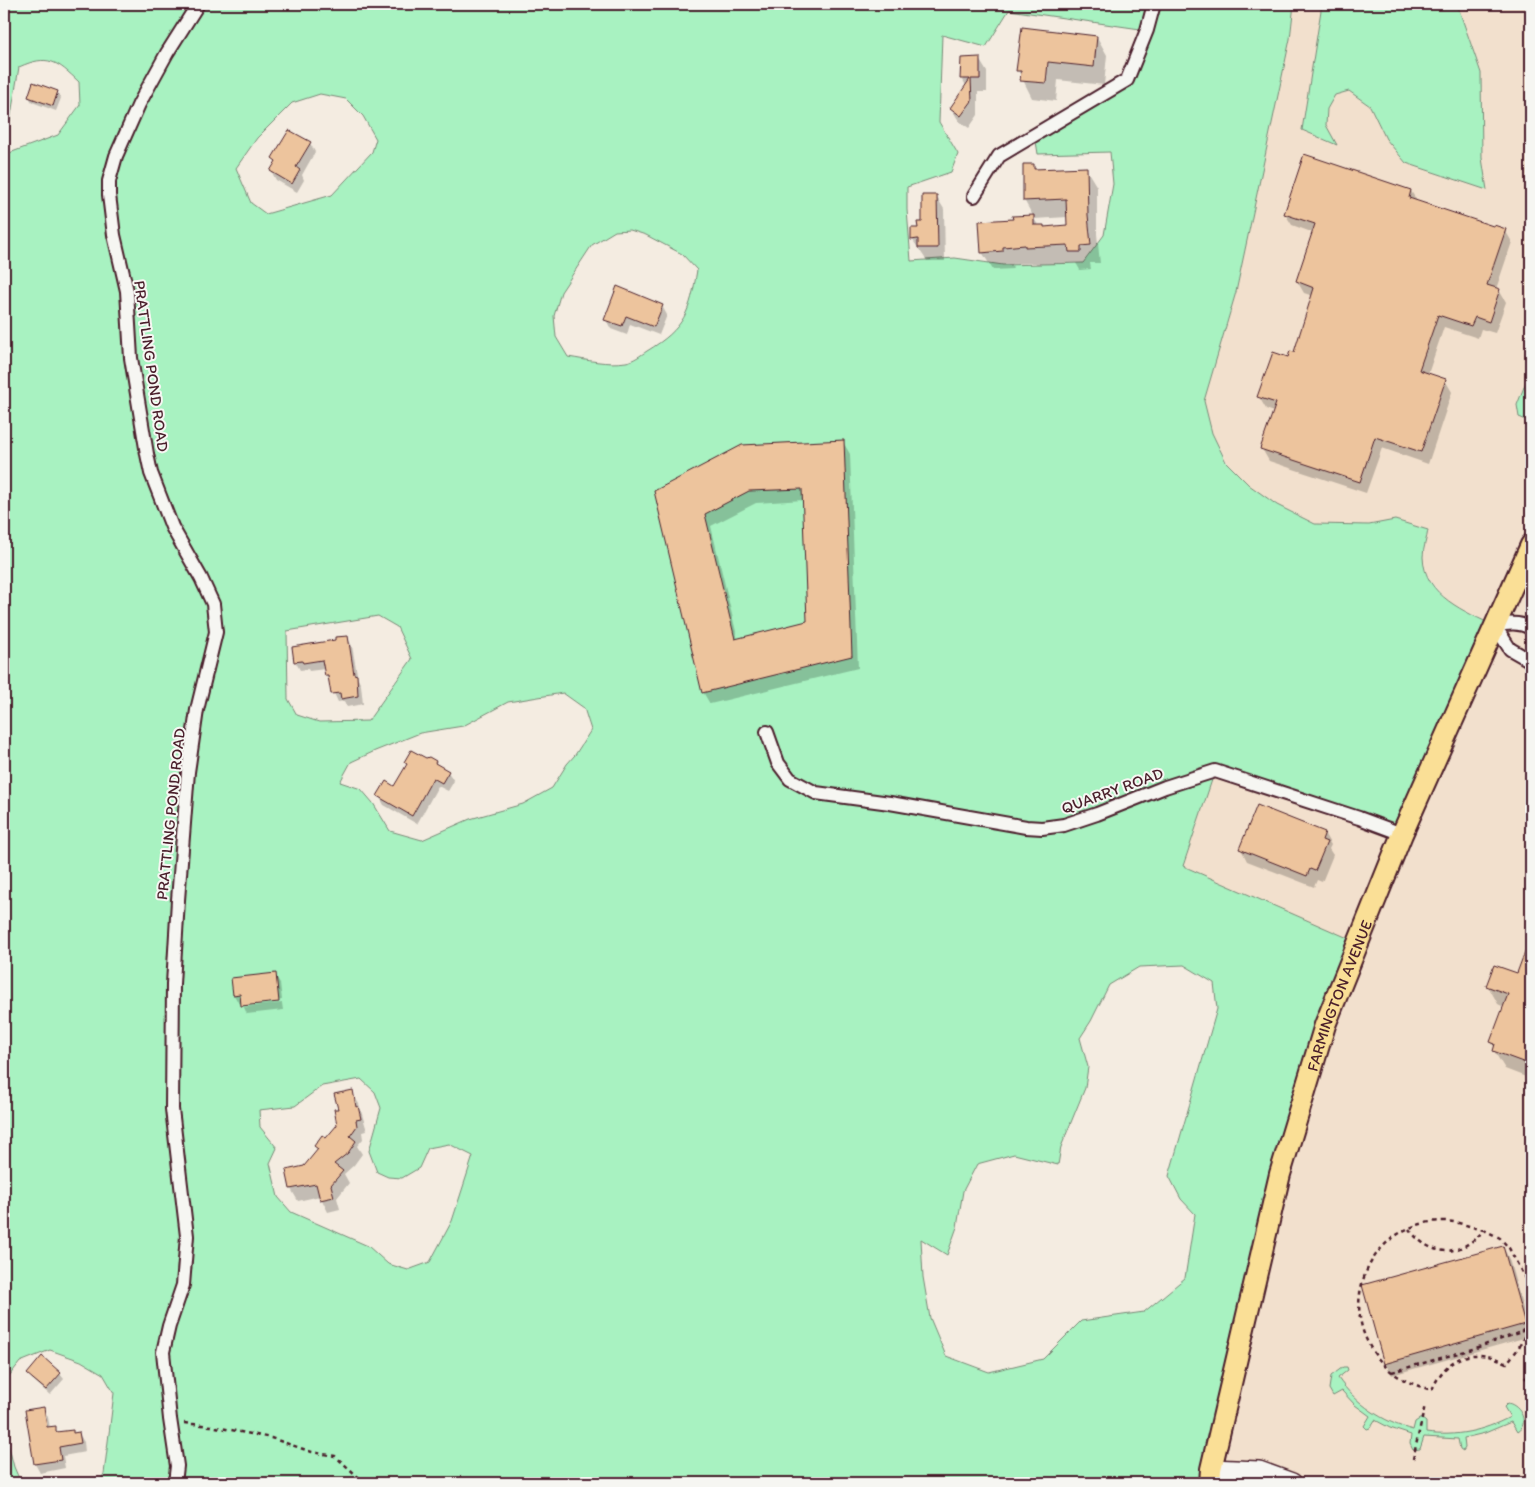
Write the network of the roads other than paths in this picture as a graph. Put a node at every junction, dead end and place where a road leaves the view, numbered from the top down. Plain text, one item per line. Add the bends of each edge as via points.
1 (198, 4) edge
2 (1154, 4) edge
3 (974, 196) dead end
4 (1531, 545) edge
5 (1495, 626) junction
6 (1531, 628) edge
7 (1531, 661) edge
8 (767, 732) dead end
9 (1402, 834) junction
10 (1208, 1478) edge
11 (176, 1483) edge
12 (1227, 1483) edge
13 (1292, 1483) edge

1 - 11 street, PRATTLING POND ROAD via 139,104 116,156 109,181 114,235 127,291 132,363 147,454 172,527 213,604 216,632 197,710 188,772 173,984 172,1109 187,1236 183,1285 163,1352 177,1466
2 - 3 street via 1127,80 999,156
4 - 5 main road, FARMINGTON AVENUE
5 - 6 street via 1508,623
5 - 7 street via 1510,649
5 - 9 main road, FARMINGTON AVENUE
8 - 9 street, QUARRY ROAD via 778,763 790,779 816,793 1026,827 1064,825 1215,771
9 - 10 main road, FARMINGTON AVENUE via 1325,1025 1280,1174
10 - 12 main road
10 - 13 main road via 1260,1471

